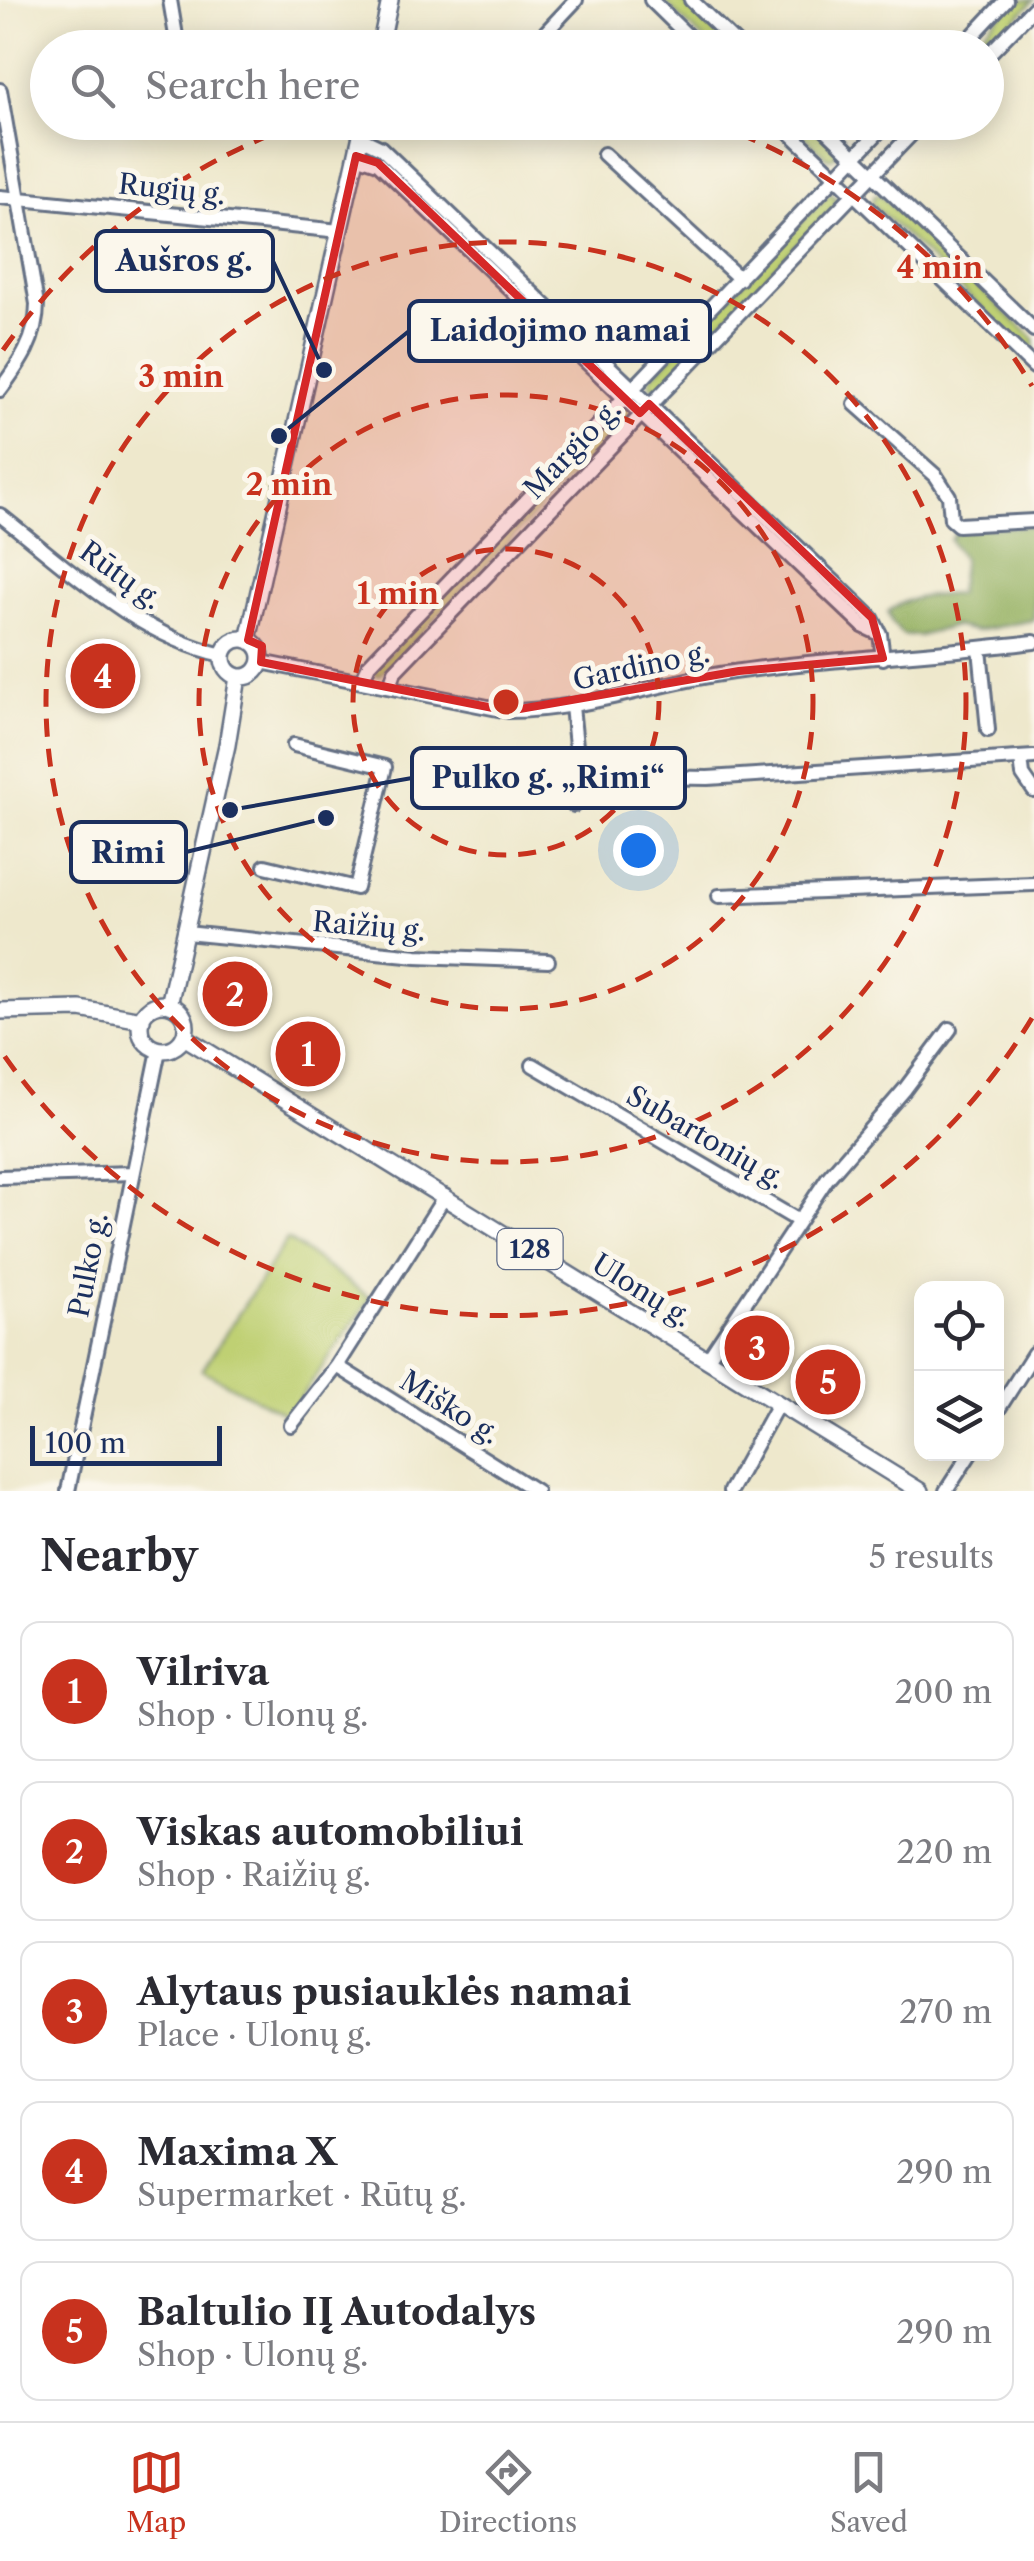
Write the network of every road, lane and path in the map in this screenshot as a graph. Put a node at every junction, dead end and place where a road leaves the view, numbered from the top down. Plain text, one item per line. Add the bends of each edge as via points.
1 (170, 0) edge
2 (390, 0) edge
3 (576, 0) edge
4 (650, 0) edge
5 (691, 0) edge
6 (1006, 0) edge
7 (1034, 8) edge
8 (175, 30) edge
9 (384, 30) edge
10 (548, 30) edge
11 (681, 30) edge
12 (722, 30) edge
13 (977, 30) edge
14 (1004, 39) edge
15 (0, 90) edge
16 (360, 140) edge
17 (373, 140) edge
18 (797, 140) edge
19 (837, 140) edge
20 (872, 140) edge
21 (905, 140) edge
22 (604, 154) dead end
23 (356, 156) junction
24 (856, 158) junction
25 (872, 174) junction
26 (836, 178) junction
27 (853, 194) junction
28 (0, 198) edge
29 (17, 199) junction
30 (340, 231) junction
31 (740, 279) junction
32 (1034, 330) edge
33 (1034, 367) edge
34 (0, 390) edge
35 (627, 392) junction
36 (856, 404) dead end
37 (644, 409) junction
38 (0, 515) edge
39 (1034, 521) edge
40 (248, 640) junction
41 (1034, 642) edge
42 (980, 649) junction
43 (223, 655) junction
44 (883, 658) junction
45 (261, 662) junction
46 (238, 677) junction
47 (362, 680) junction
48 (390, 686) junction
49 (572, 706) junction
50 (988, 730) dead end
51 (294, 745) dead end
52 (1028, 758) edge
53 (577, 776) junction
54 (1034, 791) edge
55 (574, 805) dead end
56 (265, 866) dead end
57 (1034, 884) edge
58 (719, 896) dead end
59 (186, 933) junction
60 (548, 961) dead end
61 (169, 1005) junction
62 (0, 1011) edge
63 (142, 1020) junction
64 (950, 1029) dead end
65 (184, 1038) junction
66 (160, 1050) junction
67 (533, 1065) dead end
68 (132, 1173) junction
69 (0, 1178) edge
70 (445, 1196) junction
71 (799, 1220) junction
72 (1034, 1352) edge
73 (708, 1360) junction
74 (336, 1366) junction
75 (1004, 1399) edge
76 (778, 1404) junction
77 (292, 1425) dead end
78 (965, 1461) edge
79 (68, 1491) edge
80 (536, 1491) edge
81 (730, 1491) edge
82 (920, 1491) edge
83 (946, 1491) edge

1 - 8 street
2 - 9 main road
3 - 10 street
4 - 11 street
5 - 12 street
6 - 13 street
7 - 14 street
15 - 29 street
16 - 23 main road
17 - 35 street
18 - 26 street
19 - 24 street
20 - 24 street, Margio g.
21 - 25 street, Margio g.
22 - 31 street
23 - 30 main road
23 - 35 street via 378,163
24 - 25 street
24 - 26 street, Margio g.
25 - 27 street, Margio g.
25 - 32 street
26 - 27 street
26 - 31 street, Margio g.
27 - 33 street
27 - 37 street, Margio g.
28 - 29 street, Rugių g.
29 - 30 street, Rugių g.
29 - 34 street via 37,318 28,350
30 - 40 main road
31 - 35 street, Margio g.
35 - 37 street
35 - 47 street, Margio g. via 369,665
36 - 39 street via 936,476 958,525
37 - 44 street via 872,618
37 - 48 street, Margio g. via 395,671
38 - 43 street, Rūtų g. via 161,634
40 - 43 main road via 230,644
40 - 45 main road
41 - 42 street, Gardino g.
42 - 44 street, Gardino g.
42 - 50 street
43 - 46 main road
44 - 49 street, Gardino g. via 688,679
45 - 46 main road via 250,676
45 - 47 street, Gardino g.
46 - 59 main road
47 - 48 street, Gardino g.
48 - 49 street, Gardino g. via 508,711
49 - 53 street
51 - 56 street via 385,766 356,888
52 - 53 street via 708,778
52 - 54 street via 1022,776
53 - 55 street
57 - 58 street
59 - 60 street, Raižių g. via 417,956
59 - 61 main road
61 - 63 main road via 156,1006
61 - 65 main road via 185,1020
62 - 63 main road via 80,1009
63 - 66 main road via 144,1039
64 - 71 street, Subartonių g.
65 - 66 main road
65 - 70 main road, Ulonų g. / 128
66 - 68 street, Pulko g.
67 - 71 street, Subartonių g.
68 - 69 street
68 - 79 street, Pulko g.
70 - 73 main road, Ulonų g. / 128
70 - 74 street
71 - 73 street
72 - 75 street
73 - 76 main road, Ulonų g. / 128
74 - 77 street
74 - 80 street, Miško g.
76 - 81 street
76 - 82 main road, Ulonų g. / 128
78 - 83 street

